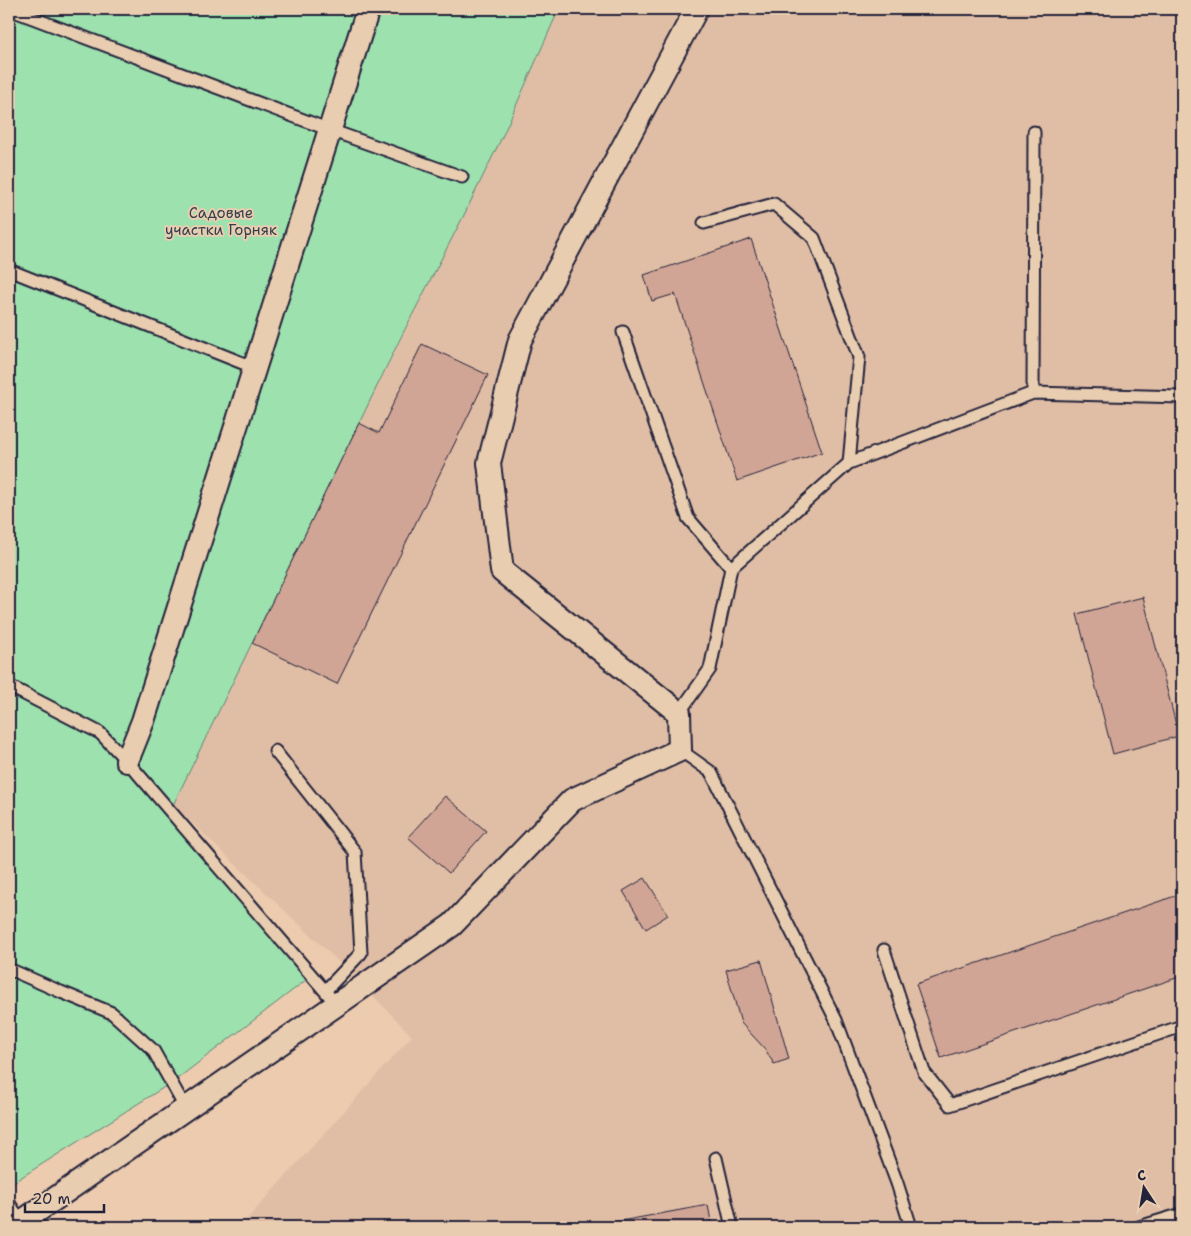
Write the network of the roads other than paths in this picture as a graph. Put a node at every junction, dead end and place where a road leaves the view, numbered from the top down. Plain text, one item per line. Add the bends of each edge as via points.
1 (9, 9) edge
2 (368, 9) edge
3 (696, 10) edge
4 (330, 130) junction
5 (1034, 132) dead end
6 (462, 176) dead end
7 (704, 223) dead end
8 (9, 270) edge
9 (623, 332) dead end
10 (255, 368) junction
11 (1033, 393) junction
12 (1182, 397) edge
13 (849, 463) junction
14 (732, 568) junction
15 (9, 686) edge
16 (679, 713) junction
17 (680, 750) junction
18 (275, 751) dead end
19 (127, 761) junction
20 (884, 950) dead end
21 (9, 969) edge
22 (331, 998) junction
23 (1182, 1026) edge
24 (186, 1109) junction
25 (716, 1158) dead end
26 (9, 1203) edge
27 (1182, 1214) edge
28 (17, 1225) edge
29 (732, 1227) edge
30 (911, 1227) edge
31 (1139, 1227) edge

1 - 4 lane
2 - 4 street
3 - 16 street via 520,340 489,463 502,572
4 - 6 lane
4 - 10 street
5 - 11 lane
7 - 13 lane via 774,204 814,238 859,356
8 - 10 lane
9 - 14 lane via 688,518
10 - 19 street via 144,721
11 - 12 lane
11 - 13 lane
13 - 14 lane
14 - 16 lane via 710,669
15 - 19 lane via 100,733
16 - 17 street
17 - 22 street via 572,800 452,925
17 - 30 lane via 711,772 836,1020
18 - 22 lane via 355,852 361,953
19 - 22 lane
20 - 23 lane via 924,1072 950,1105
21 - 24 lane via 112,1013 153,1050
22 - 24 street
24 - 28 street
25 - 29 lane
26 - 28 lane
27 - 31 lane

